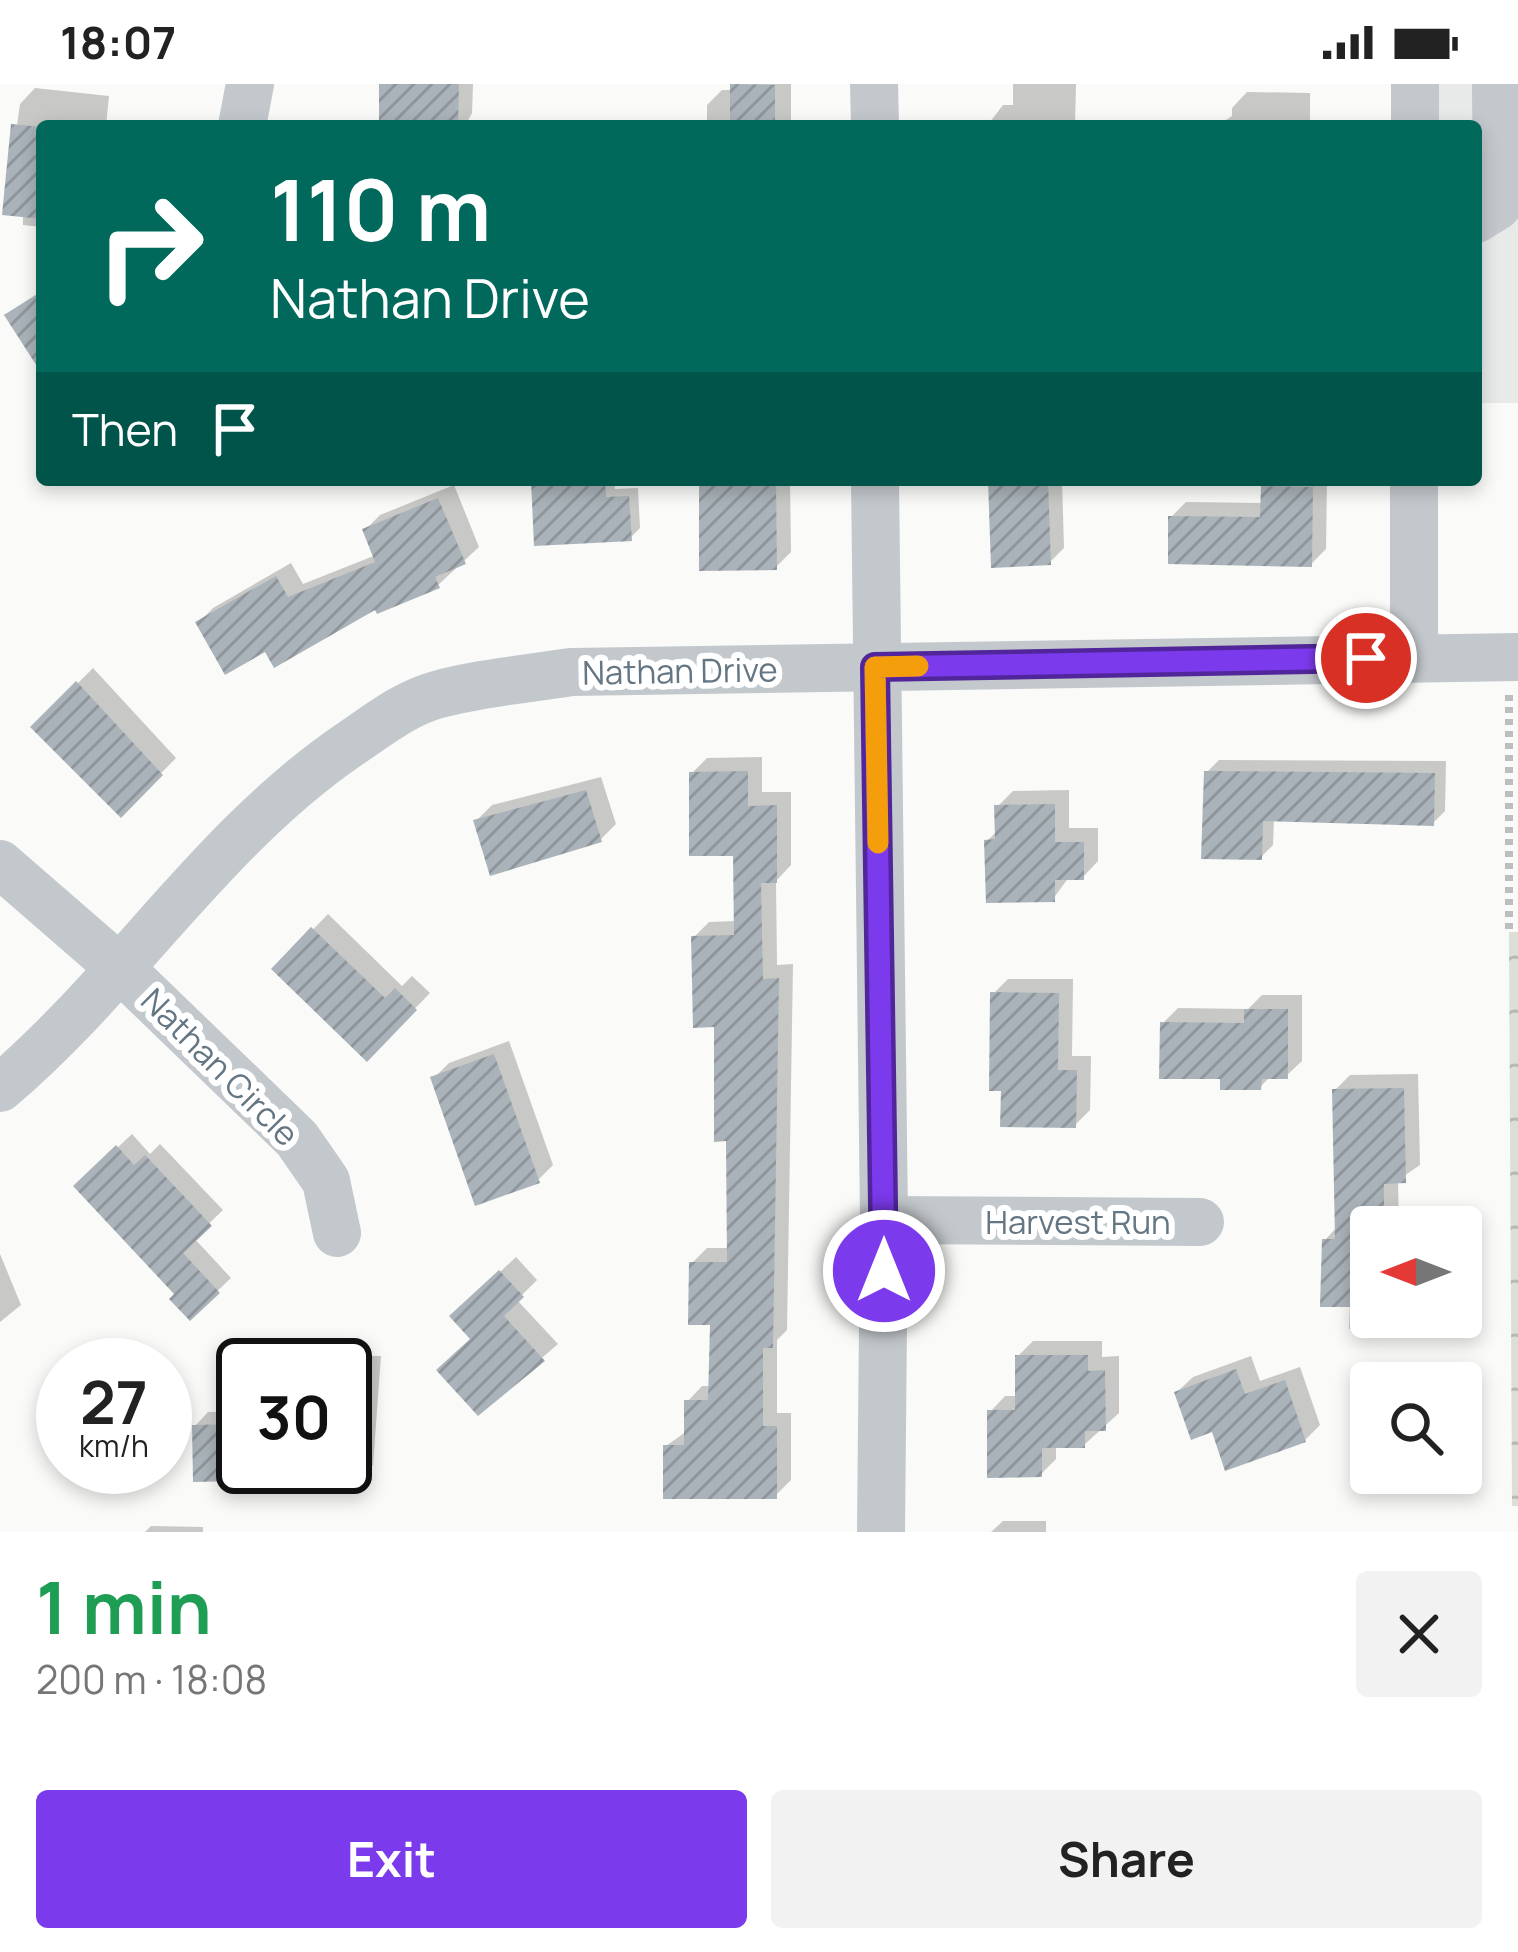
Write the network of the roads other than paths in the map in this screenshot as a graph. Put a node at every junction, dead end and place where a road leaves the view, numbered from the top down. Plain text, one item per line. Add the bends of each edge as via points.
1 (250, 84) edge
2 (874, 84) edge
3 (1414, 84) edge
4 (1496, 84) edge
5 (243, 120) edge
6 (874, 120) edge
7 (1414, 120) edge
8 (1482, 215) edge
9 (875, 486) edge
10 (1414, 486) edge
11 (1414, 657) junction
12 (1514, 657) edge
13 (875, 667) junction
14 (0, 864) edge
15 (122, 970) junction
16 (0, 1088) edge
17 (884, 1220) junction
18 (1200, 1222) dead end
19 (337, 1233) dead end
20 (881, 1532) edge

1 - 5 street
2 - 6 street
3 - 7 street
4 - 8 street via 1497,206
9 - 13 street
10 - 11 street
11 - 12 street, Nathan Drive
11 - 13 street, Nathan Drive
13 - 15 street, Nathan Drive via 571,672 436,695 291,784 212,861
13 - 17 street
14 - 15 street, Nathan Circle
15 - 16 street, Nathan Drive
15 - 19 street, Nathan Circle via 297,1139 326,1181
17 - 18 street, Harvest Run
17 - 20 street

